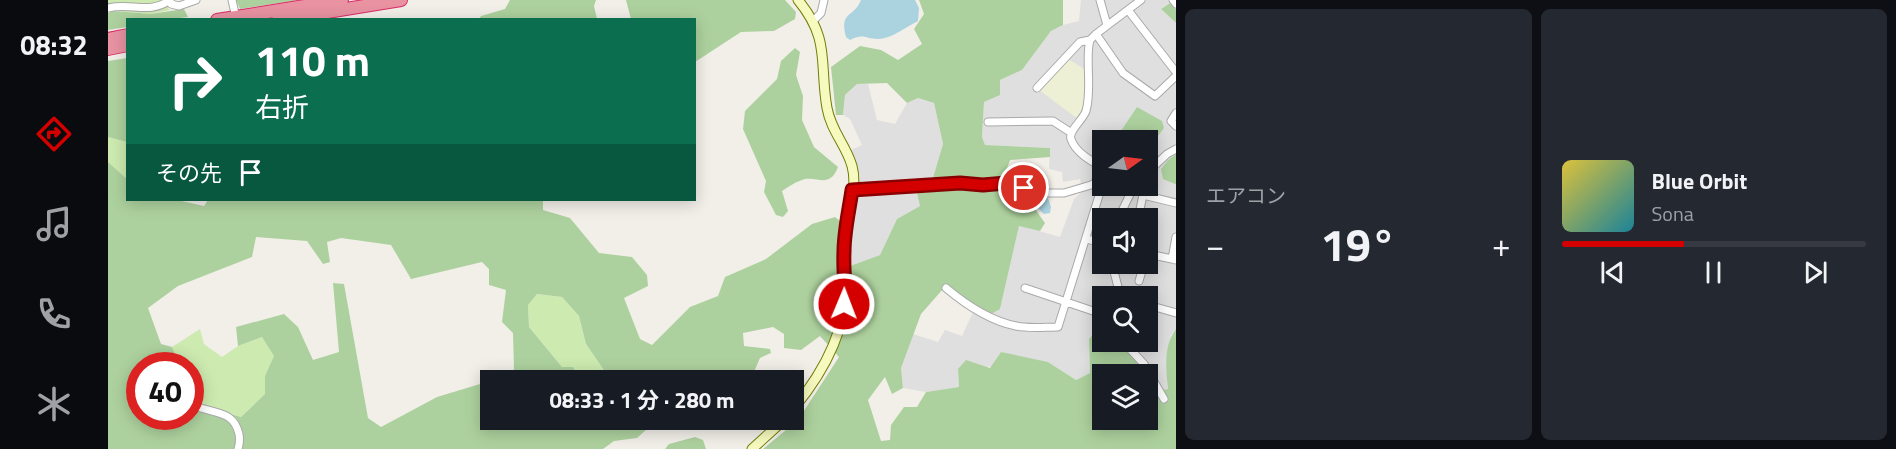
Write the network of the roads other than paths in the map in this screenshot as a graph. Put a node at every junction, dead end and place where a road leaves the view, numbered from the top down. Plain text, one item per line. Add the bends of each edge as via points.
1 (170, 0) edge
2 (196, 0) edge
3 (232, 0) edge
4 (342, 0) edge
5 (401, 0) edge
6 (798, 0) edge
7 (824, 0) edge
8 (1100, 0) edge
9 (1141, 0) edge
10 (1173, 0) edge
11 (1176, 4) edge
12 (108, 8) edge
13 (1128, 10) junction
14 (236, 18) edge
15 (290, 18) edge
16 (813, 21) junction
17 (1107, 25) junction
18 (1096, 34) junction
19 (126, 35) edge
20 (108, 39) edge
21 (1090, 40) junction
22 (126, 45) edge
23 (108, 49) edge
24 (1176, 74) edge
25 (1037, 87) dead end
26 (1176, 113) edge
27 (988, 122) dead end
28 (1176, 126) edge
29 (1070, 132) junction
30 (1176, 149) edge
31 (1092, 160) edge
32 (1158, 163) edge
33 (1092, 184) edge
34 (852, 190) junction
35 (1099, 196) edge
36 (1176, 203) edge
37 (1140, 208) edge
38 (1176, 237) edge
39 (1087, 239) junction
40 (1092, 240) edge
41 (1158, 256) edge
42 (1174, 260) edge
43 (1141, 274) edge
44 (1139, 281) dead end
45 (946, 288) dead end
46 (1025, 288) dead end
47 (1067, 302) junction
48 (1158, 308) edge
49 (1092, 311) edge
50 (1176, 313) edge
51 (1133, 352) edge
52 (804, 393) edge
53 (1164, 399) dead end
54 (204, 409) edge
55 (773, 430) edge
56 (238, 449) edge
57 (753, 449) edge

1 - 2 street via 179,6
1 - 12 street via 150,9 119,5
3 - 14 street
4 - 14 highway
5 - 15 highway
6 - 16 street
7 - 16 street via 821,14
8 - 17 street
9 - 13 street
10 - 11 street
13 - 17 street
13 - 24 street
16 - 34 street via 823,54 826,106 831,127 852,166
17 - 18 street
18 - 21 street
18 - 24 street via 1123,73 1155,96
19 - 20 highway
21 - 25 street via 1080,42
21 - 29 street via 1088,101 1081,121
22 - 23 highway
26 - 28 street via 1171,122
27 - 29 street via 1053,121
29 - 31 street via 1082,154
30 - 32 street
33 - 34 street via 1064,193 1042,193 1006,183
34 - 52 street via 845,213 846,286 840,332
35 - 39 street
36 - 37 street via 1143,195
38 - 42 street
39 - 40 street
39 - 47 street
41 - 42 street
43 - 44 street
45 - 47 street via 976,309 1017,326 1058,327
46 - 47 street
47 - 49 street
48 - 50 street
51 - 53 street
54 - 56 street via 229,416 237,425
55 - 57 street

